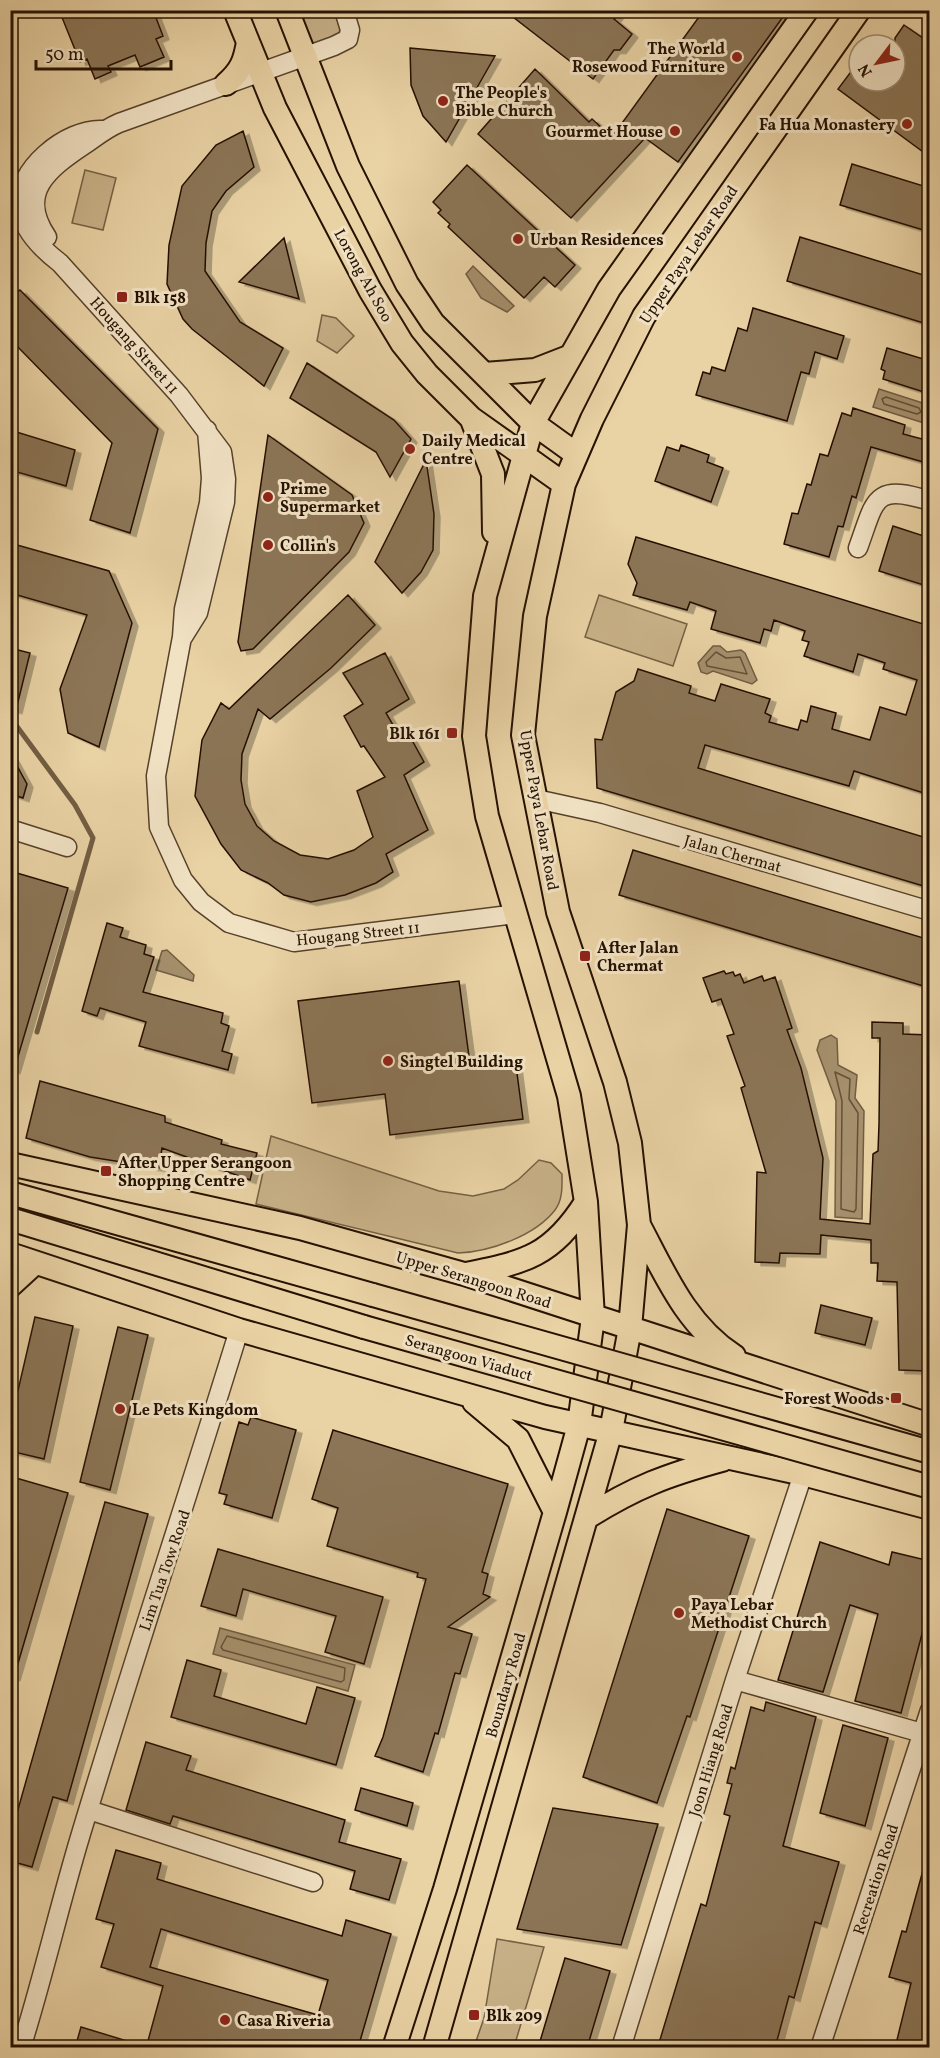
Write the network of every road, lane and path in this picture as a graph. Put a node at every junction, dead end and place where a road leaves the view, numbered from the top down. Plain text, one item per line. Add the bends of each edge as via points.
1 (235, 10) edge
2 (287, 10) edge
3 (344, 10) edge
4 (807, 10) edge
5 (859, 10) edge
6 (248, 42) junction
7 (306, 57) junction
8 (260, 71) junction
9 (226, 84) junction
10 (571, 356) junction
11 (484, 374) junction
12 (471, 418) junction
13 (533, 423) junction
14 (525, 454) junction
15 (576, 454) junction
16 (564, 484) junction
17 (930, 501) edge
18 (858, 548) dead end
19 (485, 596) junction
20 (536, 799) junction
21 (10, 830) edge
22 (67, 847) dead end
23 (930, 911) edge
24 (516, 914) junction
25 (10, 1164) edge
26 (10, 1193) edge
27 (586, 1202) junction
28 (10, 1219) edge
29 (639, 1225) junction
30 (10, 1254) edge
31 (33, 1264) junction
32 (464, 1274) junction
33 (10, 1286) edge
34 (593, 1317) junction
35 (630, 1328) junction
36 (239, 1329) junction
37 (753, 1368) junction
38 (465, 1395) junction
39 (579, 1425) junction
40 (930, 1425) edge
41 (611, 1431) junction
42 (930, 1452) edge
43 (724, 1459) junction
44 (803, 1474) junction
45 (930, 1487) edge
46 (930, 1508) edge
47 (555, 1512) junction
48 (586, 1518) junction
49 (735, 1680) junction
50 (930, 1710) edge
51 (922, 1733) junction
52 (88, 1810) junction
53 (313, 1882) dead end
54 (21, 2048) edge
55 (394, 2048) edge
56 (434, 2048) edge
57 (621, 2048) edge
58 (820, 2048) edge

1 - 6 main road, Lorong Ah Soo
2 - 7 main road, Lorong Ah Soo
3 - 7 street via 351,30 348,39
4 - 10 main road via 609,289
5 - 15 main road, Upper Paya Lebar Road via 644,316
6 - 8 main road, Lorong Ah Soo
6 - 9 main road via 246,59
7 - 8 street, Hougang Street 11
7 - 11 main road, Lorong Ah Soo via 348,166 407,284 433,323
8 - 9 street, Hougang Street 11
8 - 12 main road, Lorong Ah Soo via 275,108 382,311 427,374
9 - 24 street, Hougang Street 11 via 102,130 48,172 38,186 34,205 36,218 60,262 158,369 222,452 225,502 198,613 182,637 156,776 159,827 183,880 201,902 229,923 294,942
10 - 11 main road via 535,370
10 - 13 main road
11 - 13 main road, Lorong Ah Soo
12 - 14 main road, Lorong Ah Soo
12 - 19 main road via 493,474 495,497
13 - 14 main road
13 - 15 main road, Lorong Ah Soo
14 - 16 main road, Lorong Ah Soo
14 - 19 main road
15 - 16 main road, Upper Paya Lebar Road
16 - 20 main road, Upper Paya Lebar Road via 535,616 523,735
17 - 18 street via 902,492 879,499
19 - 24 main road via 474,736 487,816
20 - 23 street, Jalan Chermat via 600,813
20 - 29 main road, Upper Paya Lebar Road via 558,912 615,1082 630,1143
21 - 22 street
24 - 27 main road via 569,1096
25 - 32 main road, Upper Serangoon Road via 300,1228
26 - 42 main road, Serangoon Viaduct, bridge
27 - 32 main road via 559,1239 542,1251 503,1266
27 - 34 main road
28 - 45 main road, Serangoon Viaduct, bridge via 364,1327
29 - 35 main road, Upper Paya Lebar Road
29 - 37 main road via 693,1322 715,1344
30 - 31 main road
31 - 33 main road
31 - 36 main road
32 - 34 main road, Upper Serangoon Road
34 - 35 main road, Upper Serangoon Road
34 - 39 main road, Boundary Road
35 - 37 main road, Upper Serangoon Road
35 - 41 main road, Boundary Road
36 - 38 main road
36 - 52 street, Lim Tua Tow Road
37 - 40 main road, Upper Serangoon Road
38 - 39 main road
38 - 47 main road via 518,1439
39 - 41 main road
39 - 47 main road, Boundary Road
41 - 43 main road
41 - 48 main road, Boundary Road
43 - 44 main road
43 - 48 main road via 668,1474 624,1494
44 - 46 main road
44 - 49 street, Joon Hiang Road
47 - 55 main road, Boundary Road via 446,1889
48 - 56 main road, Boundary Road
49 - 51 street
49 - 57 street, Joon Hiang Road
50 - 51 street, Recreation Road
51 - 58 street, Recreation Road
52 - 53 street
52 - 54 street, Lim Tua Tow Road

